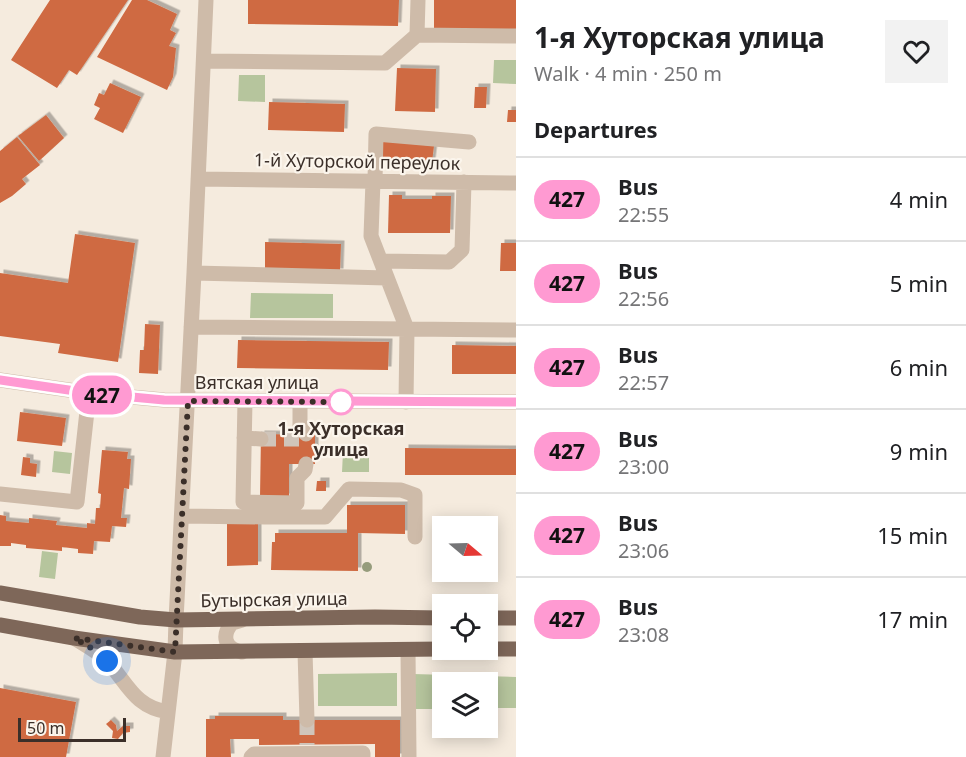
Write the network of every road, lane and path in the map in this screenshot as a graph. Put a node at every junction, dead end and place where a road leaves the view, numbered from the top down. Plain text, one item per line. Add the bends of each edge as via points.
1 (206, 0) edge
2 (418, 0) edge
3 (417, 35) junction
4 (516, 36) edge
5 (204, 61) junction
6 (469, 142) dead end
7 (198, 179) junction
8 (374, 181) junction
9 (464, 183) junction
10 (516, 183) edge
11 (381, 261) junction
12 (194, 273) junction
13 (387, 278) junction
14 (191, 327) junction
15 (407, 329) junction
16 (516, 330) edge
17 (0, 380) edge
18 (89, 393) junction
19 (188, 401) junction
20 (245, 401) junction
21 (300, 402) junction
22 (406, 402) junction
23 (516, 402) edge
24 (306, 435) dead end
25 (244, 438) junction
26 (261, 439) tunnel mouth
27 (306, 464) dead end
28 (0, 494) edge
29 (182, 516) junction
30 (415, 537) dead end
31 (0, 593) edge
32 (432, 618) edge
33 (498, 618) edge
34 (516, 618) edge
35 (176, 620) junction
36 (242, 620) junction
37 (0, 625) edge
38 (74, 638) junction
39 (498, 649) edge
40 (516, 649) edge
41 (408, 650) junction
42 (432, 650) edge
43 (305, 651) junction
44 (175, 652) junction
45 (242, 652) junction
46 (168, 712) junction
47 (307, 720) tunnel mouth
48 (163, 757) edge
49 (251, 757) edge
50 (363, 757) edge
51 (409, 757) edge

1 - 5 street
2 - 3 street
3 - 4 street
3 - 5 street via 385,63
5 - 7 street
6 - 8 street via 376,134
7 - 8 street, 1-й Хуторской переулок
7 - 12 street
8 - 9 street, 1-й Хуторской переулок
8 - 11 street via 371,236
9 - 10 street, 1-й Хуторской переулок
9 - 11 street via 462,250 449,262
11 - 13 street
12 - 13 street
12 - 14 street
13 - 15 street
14 - 15 street
14 - 19 street
15 - 16 street
15 - 22 street
17 - 18 street, Вятская улица
18 - 19 street, Вятская улица
18 - 28 street via 77,502
19 - 20 street, Вятская улица
19 - 29 street
20 - 21 street, Вятская улица
20 - 25 street
21 - 22 street, Вятская улица
21 - 24 street via 300,428
22 - 23 street, Вятская улица
25 - 26 street
25 - 27 street via 243,502 297,502 297,478 306,470
29 - 30 street via 325,516 349,489 402,490 415,495
29 - 35 street
31 - 35 main road, Бутырская улица
32 - 36 main road, Бутырская улица
33 - 34 main road
35 - 36 main road, Бутырская улица
35 - 44 street
36 - 45 street via 231,623 226,633 231,648
37 - 38 main road
38 - 44 main road
38 - 46 street via 107,661 147,706
39 - 40 main road
41 - 42 main road
41 - 43 main road
41 - 51 street
43 - 45 main road
43 - 47 street
44 - 45 main road
44 - 46 street
46 - 48 street
49 - 50 street via 307,749 363,753

